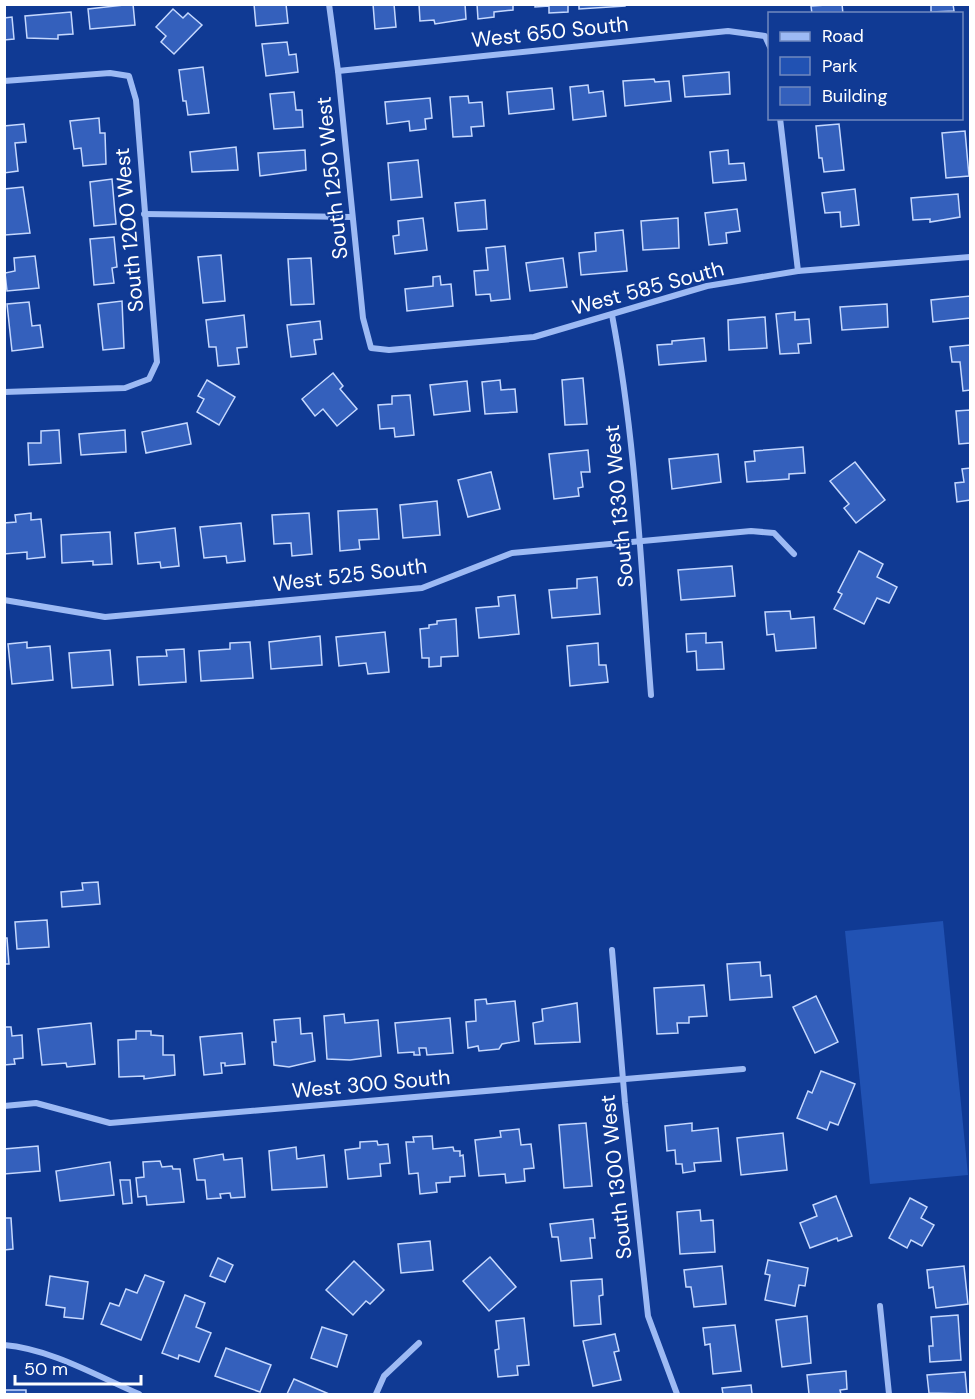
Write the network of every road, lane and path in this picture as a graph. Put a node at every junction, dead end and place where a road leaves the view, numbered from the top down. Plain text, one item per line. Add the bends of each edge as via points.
1 (329, 4) edge
2 (768, 43) edge
3 (338, 71) junction
4 (4, 81) edge
5 (780, 120) edge
6 (144, 214) junction
7 (352, 217) junction
8 (970, 257) edge
9 (798, 272) junction
10 (612, 315) junction
11 (371, 348) joint
12 (4, 392) edge
13 (639, 540) junction
14 (794, 554) dead end
15 (4, 600) edge
16 (651, 695) dead end
17 (612, 950) dead end
18 (742, 1069) dead end
19 (622, 1079) junction
20 (4, 1106) edge
21 (880, 1306) dead end
22 (419, 1343) dead end
23 (4, 1345) edge
24 (139, 1395) edge
25 (376, 1395) edge
26 (677, 1395) edge
27 (889, 1395) edge

1 - 3 street, South 1250 West
2 - 3 street, West 650 South via 765,36 728,31
3 - 7 street, South 1250 West
4 - 6 street, South 1200 West via 110,73 129,76 136,100
5 - 9 street
6 - 7 street
6 - 12 street, South 1200 West via 157,362 149,379 125,388
7 - 11 street, South 1250 West via 363,318
8 - 9 street, West 585 South
9 - 10 street, West 585 South via 707,286
10 - 11 street, West 585 South via 534,337 389,350
10 - 13 street, South 1330 West via 622,367
13 - 14 street, West 525 South via 752,531 774,533
13 - 15 street, West 525 South via 512,553 422,588 105,617
13 - 16 street, South 1330 West
17 - 19 street, South 1300 West
18 - 19 street, West 300 South
19 - 20 street, West 300 South via 110,1123 36,1103
19 - 26 street, South 1300 West via 648,1316
21 - 27 street
22 - 25 street via 384,1376
23 - 24 street via 64,1361

